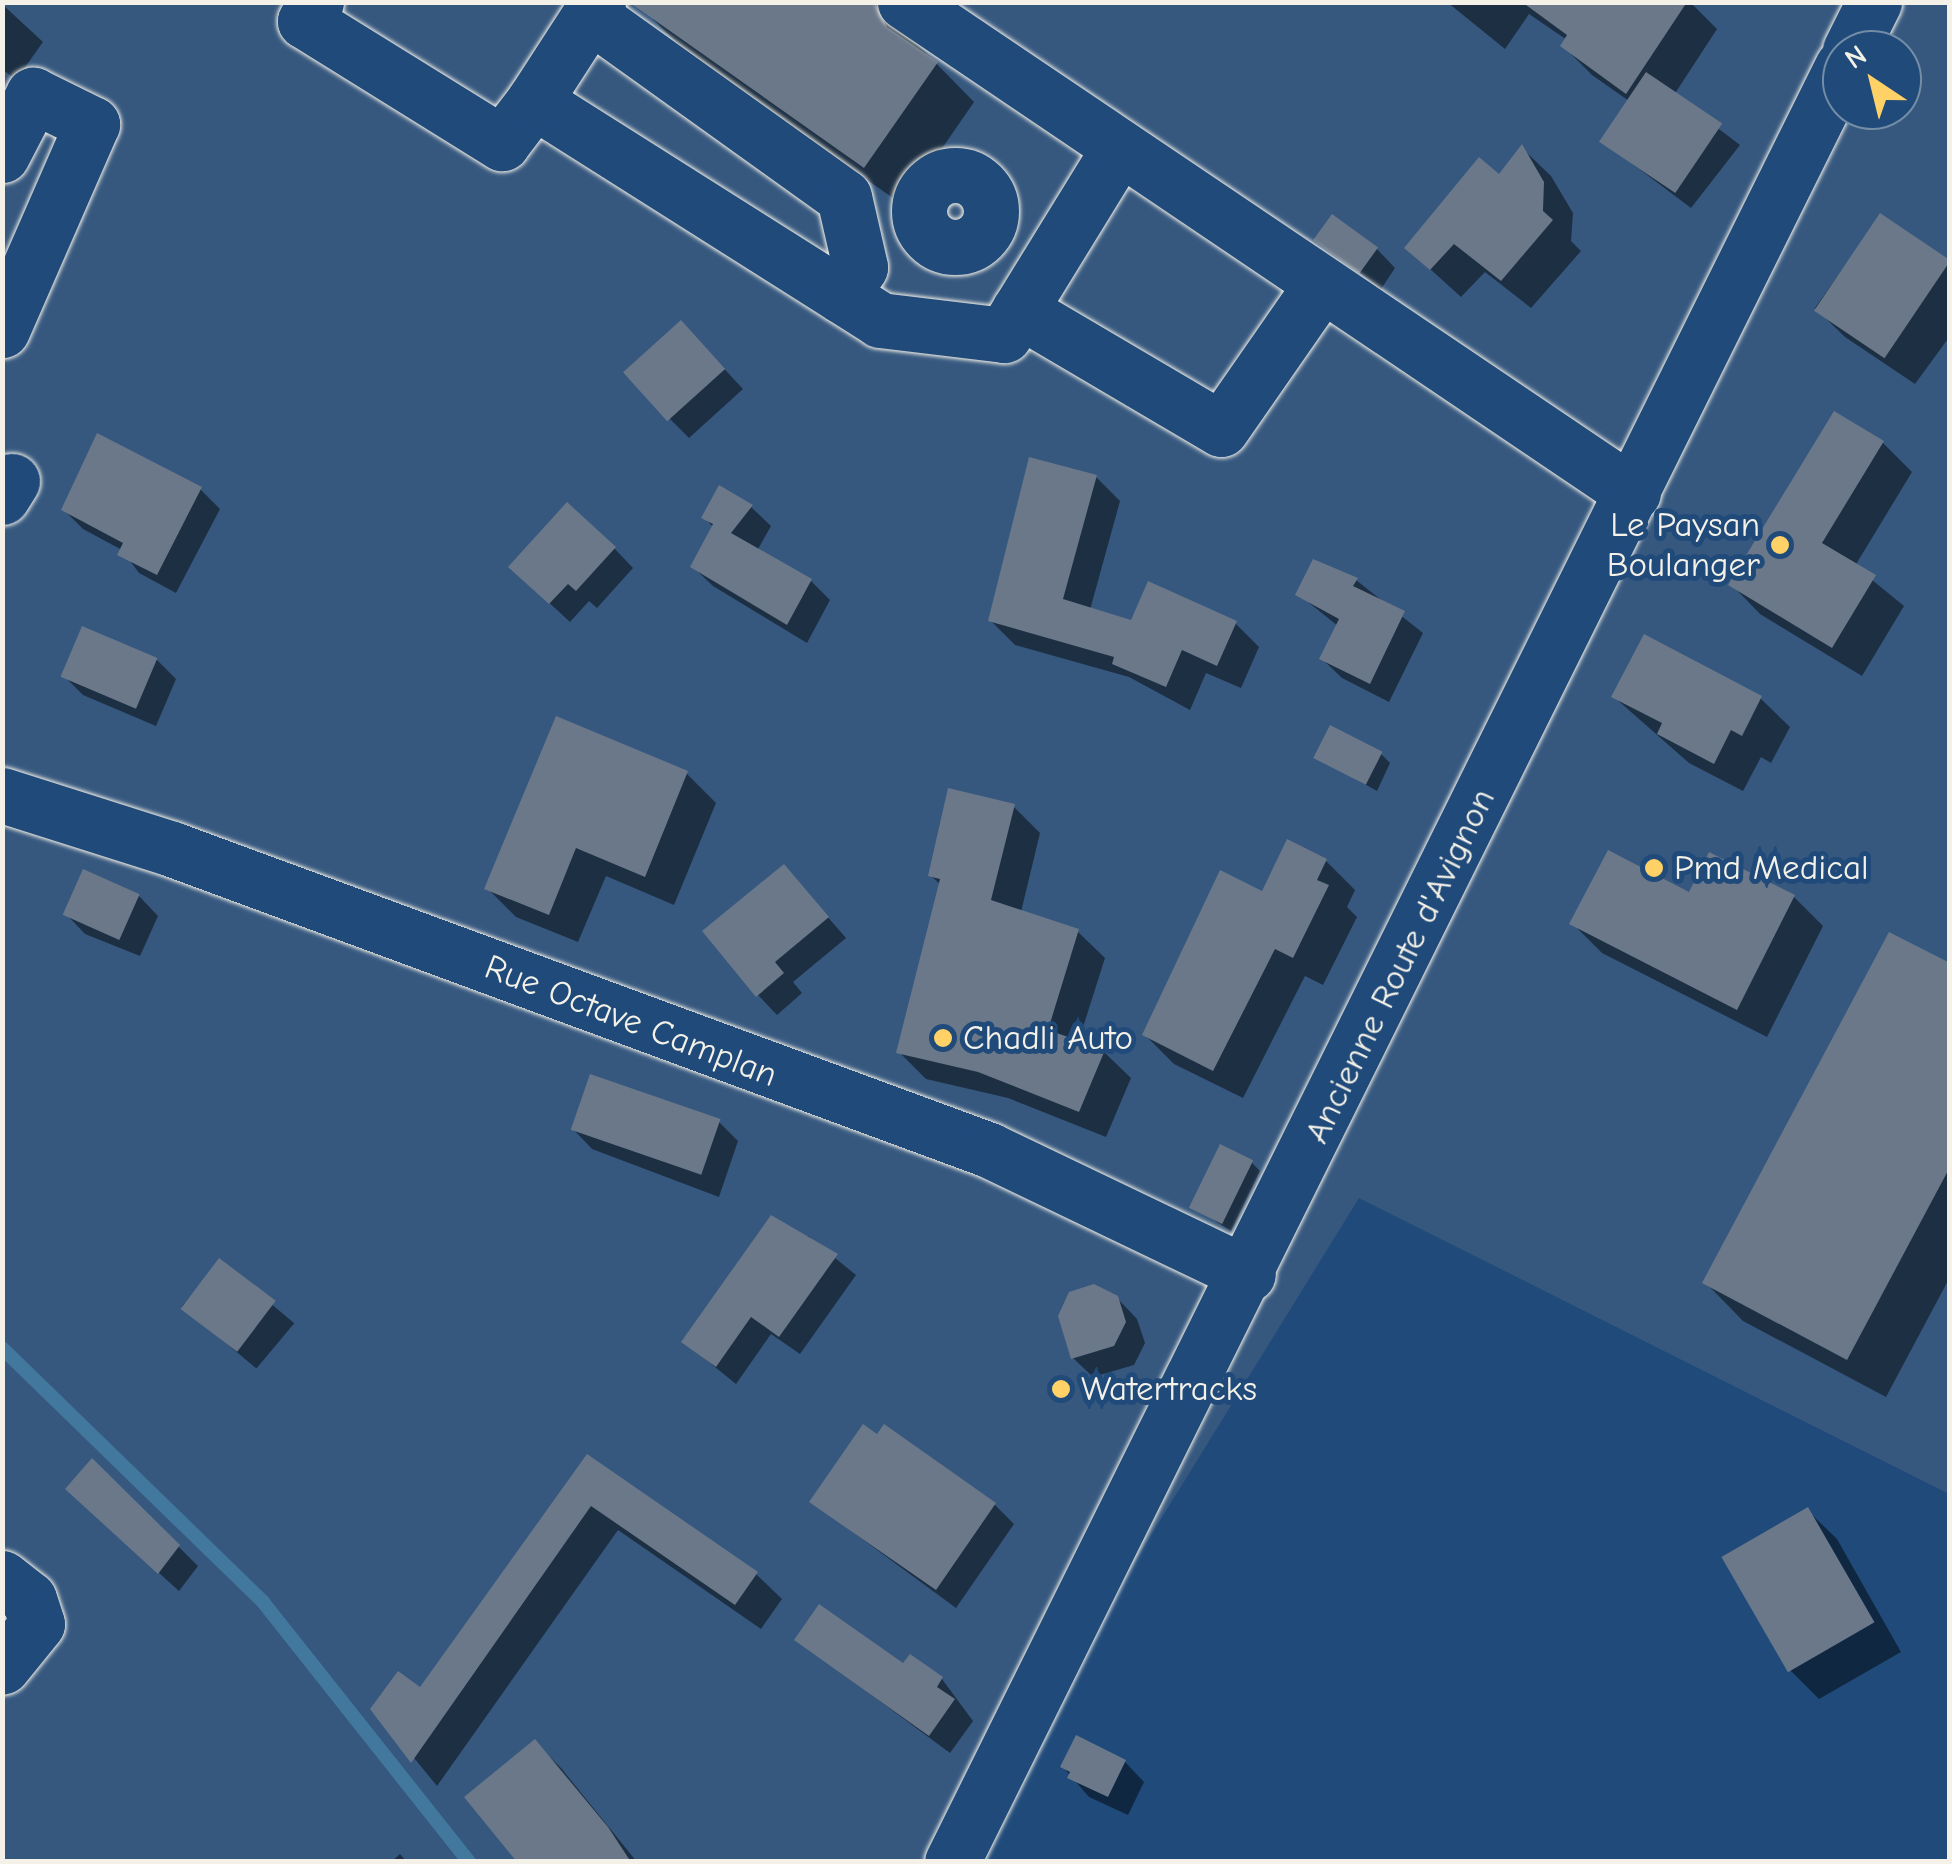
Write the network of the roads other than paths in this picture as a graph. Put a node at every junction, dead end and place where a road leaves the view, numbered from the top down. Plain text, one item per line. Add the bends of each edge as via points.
1 (316, 2) edge
2 (905, 2) edge
3 (1874, 2) edge
4 (594, 9) edge
5 (1860, 30) edge
6 (534, 101) junction
7 (1822, 108) edge
8 (1119, 148) junction
9 (2, 155) edge
10 (980, 238) dead end
11 (1321, 285) junction
12 (840, 295) junction
13 (1026, 299) junction
14 (2, 330) edge
15 (1634, 493) junction
16 (2, 795) edge
17 (1248, 1274) junction
18 (2, 1578) edge
19 (2, 1667) edge
20 (952, 1862) edge

1 - 6 street via 305,21 502,143
2 - 8 street
3 - 5 street
4 - 6 street
4 - 12 street via 844,196 860,267
6 - 12 street
7 - 15 street, Ancienne Route d'Avignon
8 - 11 street
8 - 13 street
9 - 14 street via 33,94 92,124
10 - 13 street
11 - 13 street via 1221,429
11 - 15 street
12 - 13 street via 880,320 1004,335
15 - 17 street, Ancienne Route d'Avignon
16 - 17 street, Rue Octave Camplan via 172,848 989,1150
17 - 20 street, Ancienne Route d'Avignon
18 - 19 street via 28,1599 37,1624

